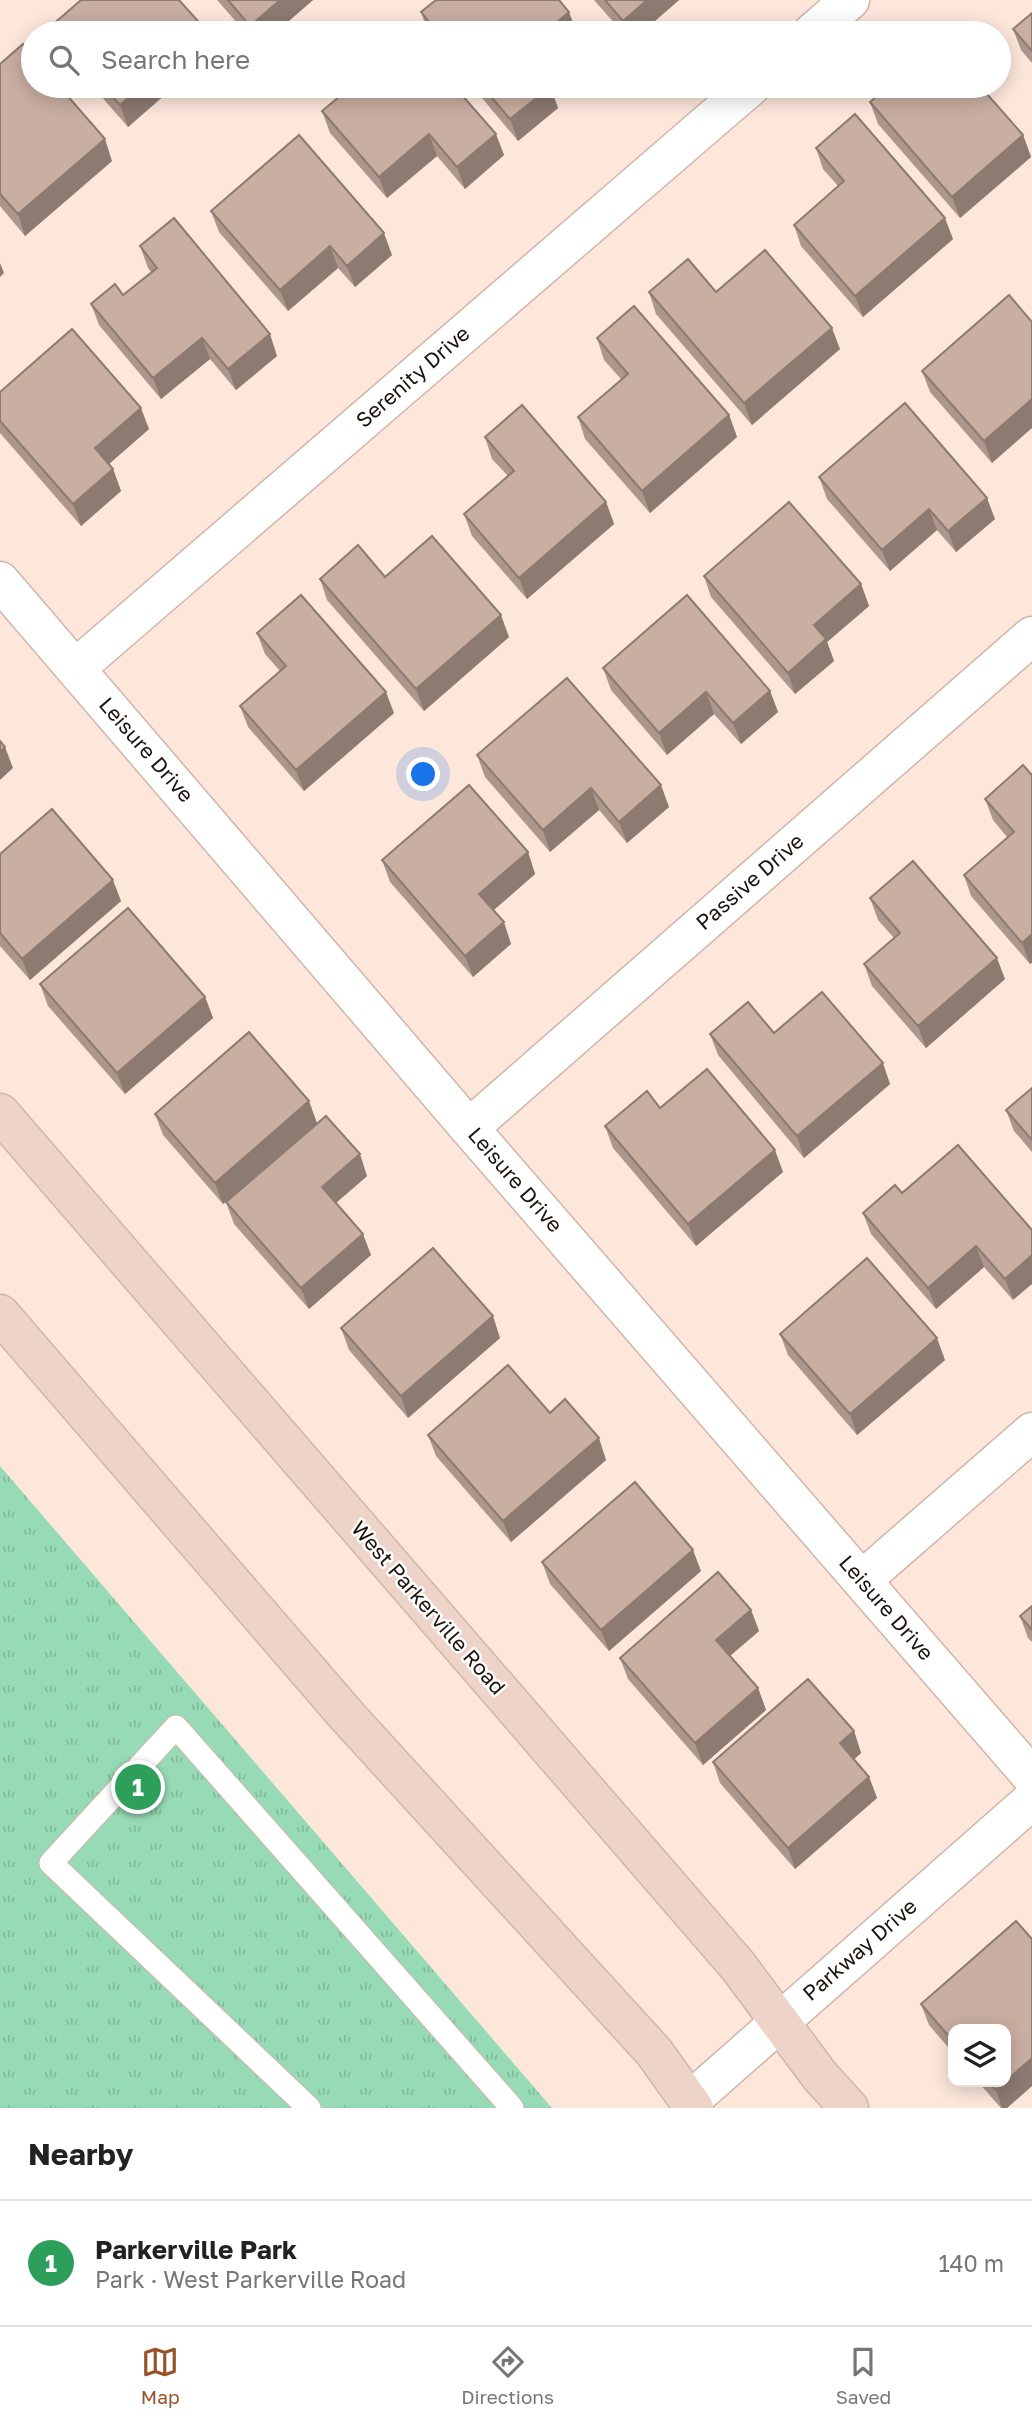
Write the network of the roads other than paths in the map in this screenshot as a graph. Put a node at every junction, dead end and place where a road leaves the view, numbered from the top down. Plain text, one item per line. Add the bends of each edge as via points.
1 (850, 0) edge
2 (826, 21) edge
3 (737, 98) edge
4 (0, 581) edge
5 (1032, 636) edge
6 (76, 668) junction
7 (0, 1113) edge
8 (0, 1126) edge
9 (469, 1128) junction
10 (43, 1163) junction
11 (0, 1314) edge
12 (1032, 1432) edge
13 (862, 1580) junction
14 (1032, 1777) edge
15 (1032, 1800) edge
16 (780, 2021) junction
17 (689, 2106) edge
18 (309, 2108) edge
19 (512, 2108) edge
20 (849, 2108) edge

1 - 2 street
3 - 6 street, Serenity Drive
4 - 6 street, Leisure Drive
5 - 9 street, Passive Drive
6 - 9 street, Leisure Drive
7 - 10 main road, West Parkerville Road
8 - 10 main road
9 - 13 street, Leisure Drive
10 - 16 main road, West Parkerville Road via 738,1966
11 - 17 main road via 348,1717 654,2052
12 - 13 street
13 - 14 street, Leisure Drive
15 - 16 street, Parkway Drive
16 - 17 street, Parkway Drive
16 - 20 main road, West Parkerville Road
18 - 19 lane via 51,1863 176,1727

